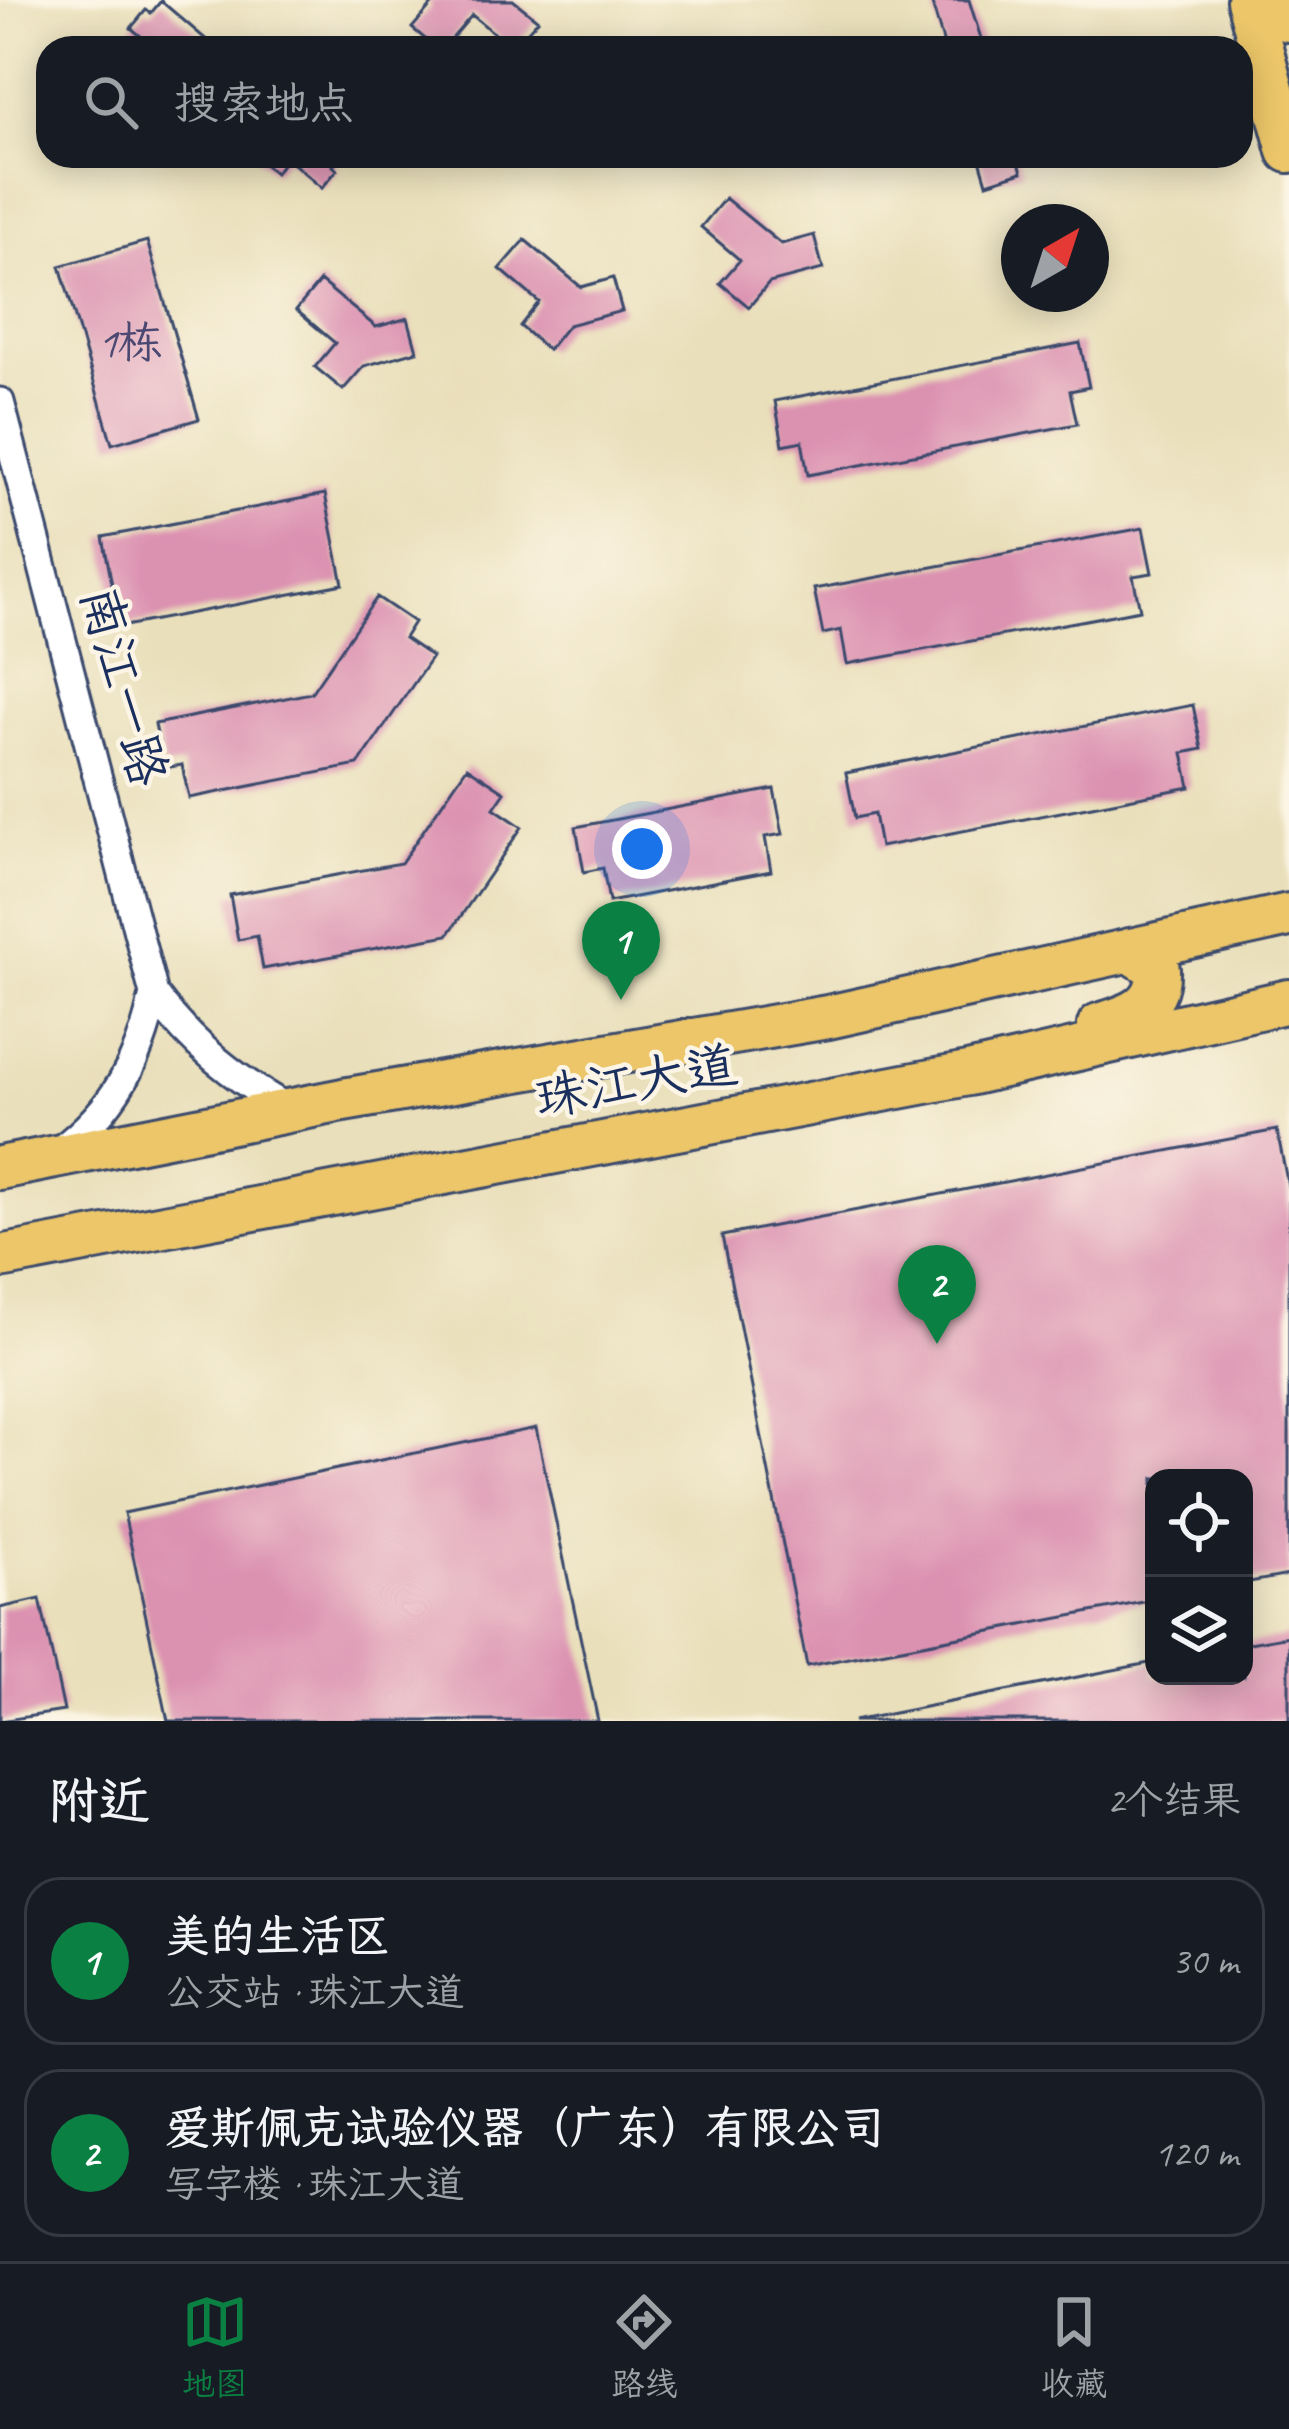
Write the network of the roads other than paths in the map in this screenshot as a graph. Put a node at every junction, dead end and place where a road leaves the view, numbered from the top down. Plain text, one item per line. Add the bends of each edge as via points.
1 (1249, 0) edge
2 (1284, 0) edge
3 (1289, 20) edge
4 (1289, 151) edge
5 (0, 402) edge
6 (1279, 912) edge
7 (1129, 950) junction
8 (154, 994) junction
9 (1289, 1001) edge
10 (1227, 1016) junction
11 (1289, 1022) edge
12 (999, 1067) junction
13 (291, 1110) junction
14 (49, 1158) junction
15 (0, 1168) edge
16 (0, 1257) edge

1 - 4 main road
2 - 3 main road
5 - 8 street, 南江一路
6 - 7 main road, 珠江大道
7 - 12 main road via 1159,969 1159,986 1140,1012
7 - 13 main road, 珠江大道 via 828,1017
8 - 13 street via 201,1049
8 - 14 street via 131,1071 82,1134
9 - 10 main road, 珠江大道
10 - 11 main road
10 - 12 main road, 珠江大道
12 - 16 main road, 珠江大道
13 - 14 main road, 珠江大道
14 - 15 main road, 珠江大道

